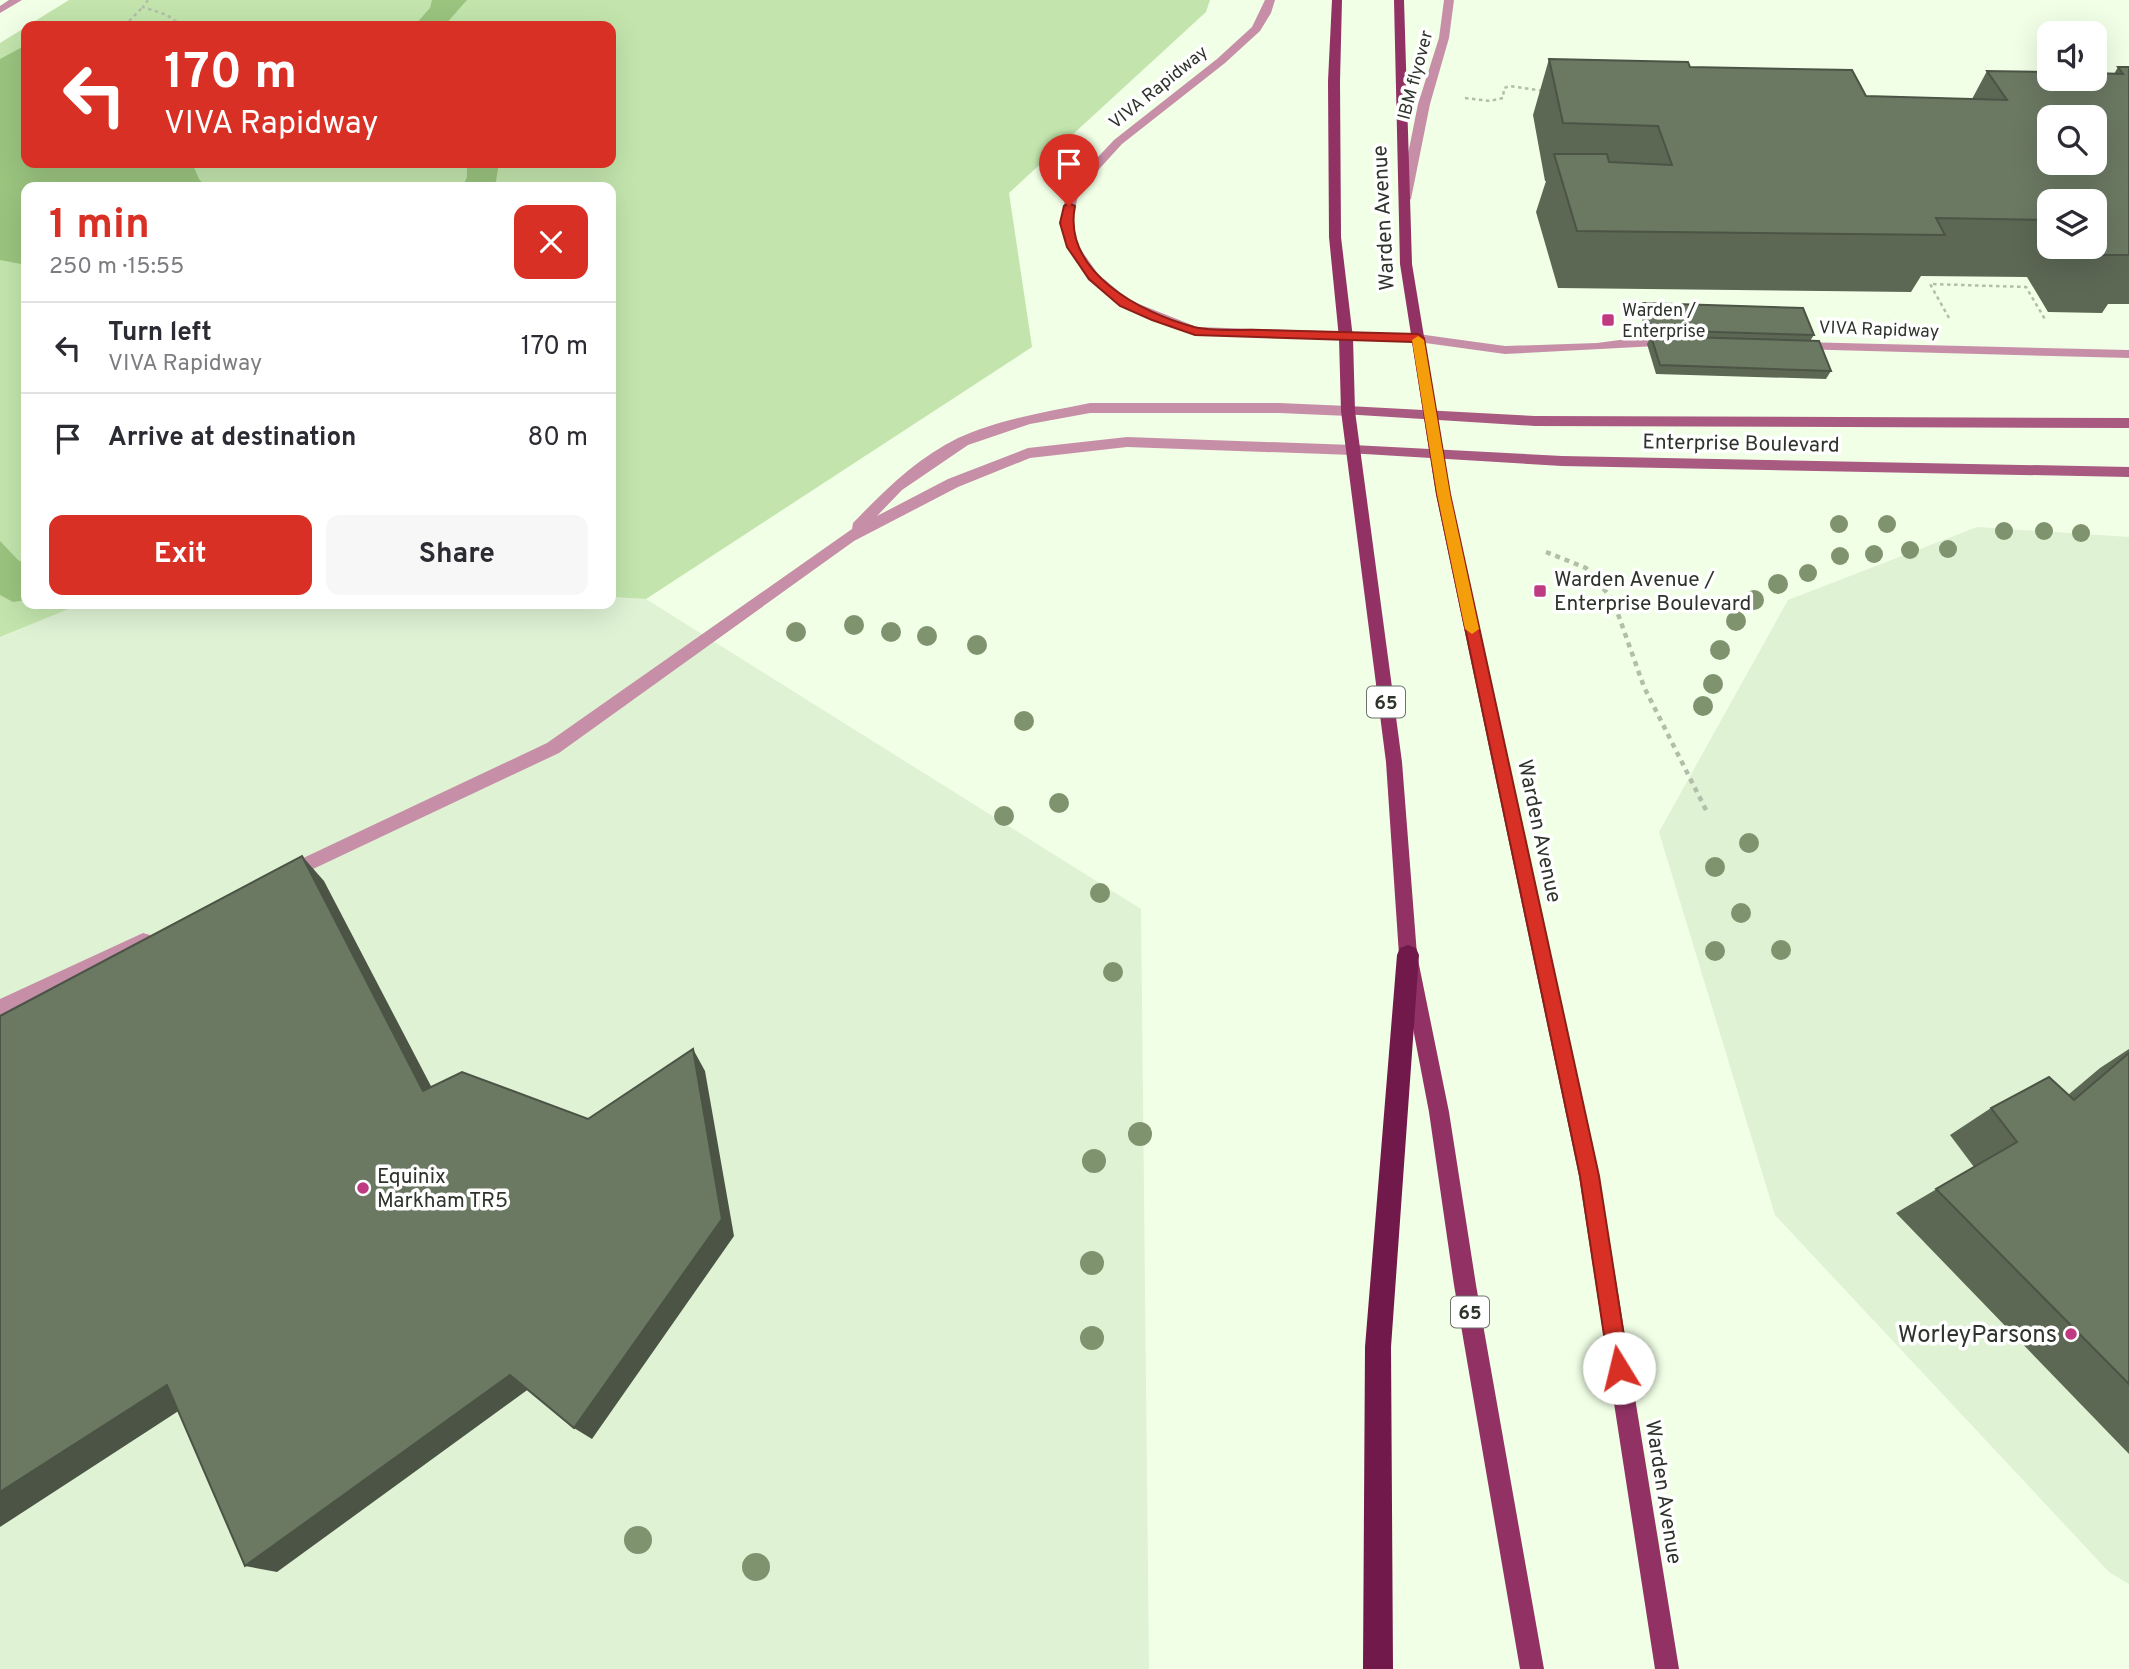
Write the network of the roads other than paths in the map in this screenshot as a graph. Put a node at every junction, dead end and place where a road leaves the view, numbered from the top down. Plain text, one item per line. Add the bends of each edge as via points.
1 (17, 0) edge
2 (1270, 0) edge
3 (1337, 0) edge
4 (1399, 0) edge
5 (1450, 0) edge
6 (0, 10) edge
7 (1405, 199) junction
8 (1346, 338) junction
9 (1418, 338) junction
10 (1683, 342) edge
11 (1790, 346) edge
12 (2129, 354) edge
13 (1348, 411) junction
14 (1433, 416) junction
15 (2129, 423) edge
16 (1353, 450) junction
17 (1438, 453) junction
18 (2129, 472) edge
19 (849, 537) junction
20 (270, 881) edge
21 (160, 933) edge
22 (1408, 955) junction
23 (0, 1008) edge
24 (1378, 1669) edge
25 (1532, 1669) edge
26 (1667, 1669) edge

1 - 6 street
2 - 8 street, VIVA Rapidway via 1256,29 1118,142 1073,190 1066,223 1073,247 1093,277 1124,303 1156,318 1195,331
3 - 8 main road, 65 via 1335,237
4 - 7 main road, Warden Avenue
5 - 7 street, IBM flyover
7 - 9 main road, Warden Avenue via 1406,264
8 - 9 street, VIVA Rapidway
8 - 13 main road, 65
9 - 10 street, VIVA Rapidway via 1505,350
9 - 14 main road, Warden Avenue
11 - 12 street, VIVA Rapidway
13 - 14 main road, Enterprise Boulevard
13 - 16 main road, 65
13 - 19 street via 1090,408 1028,420 963,442 897,486
14 - 15 main road, Enterprise Boulevard via 1549,421
14 - 17 main road, Warden Avenue
16 - 17 main road, Enterprise Boulevard
16 - 19 street via 1127,442 1028,453 953,483
16 - 22 main road, 65 via 1394,762
17 - 18 main road, Enterprise Boulevard via 1562,461
17 - 26 main road, Warden Avenue via 1447,514 1589,1176
19 - 20 street via 553,748
21 - 23 street
22 - 24 highway via 1378,1347
22 - 25 main road, 65 via 1439,1112

